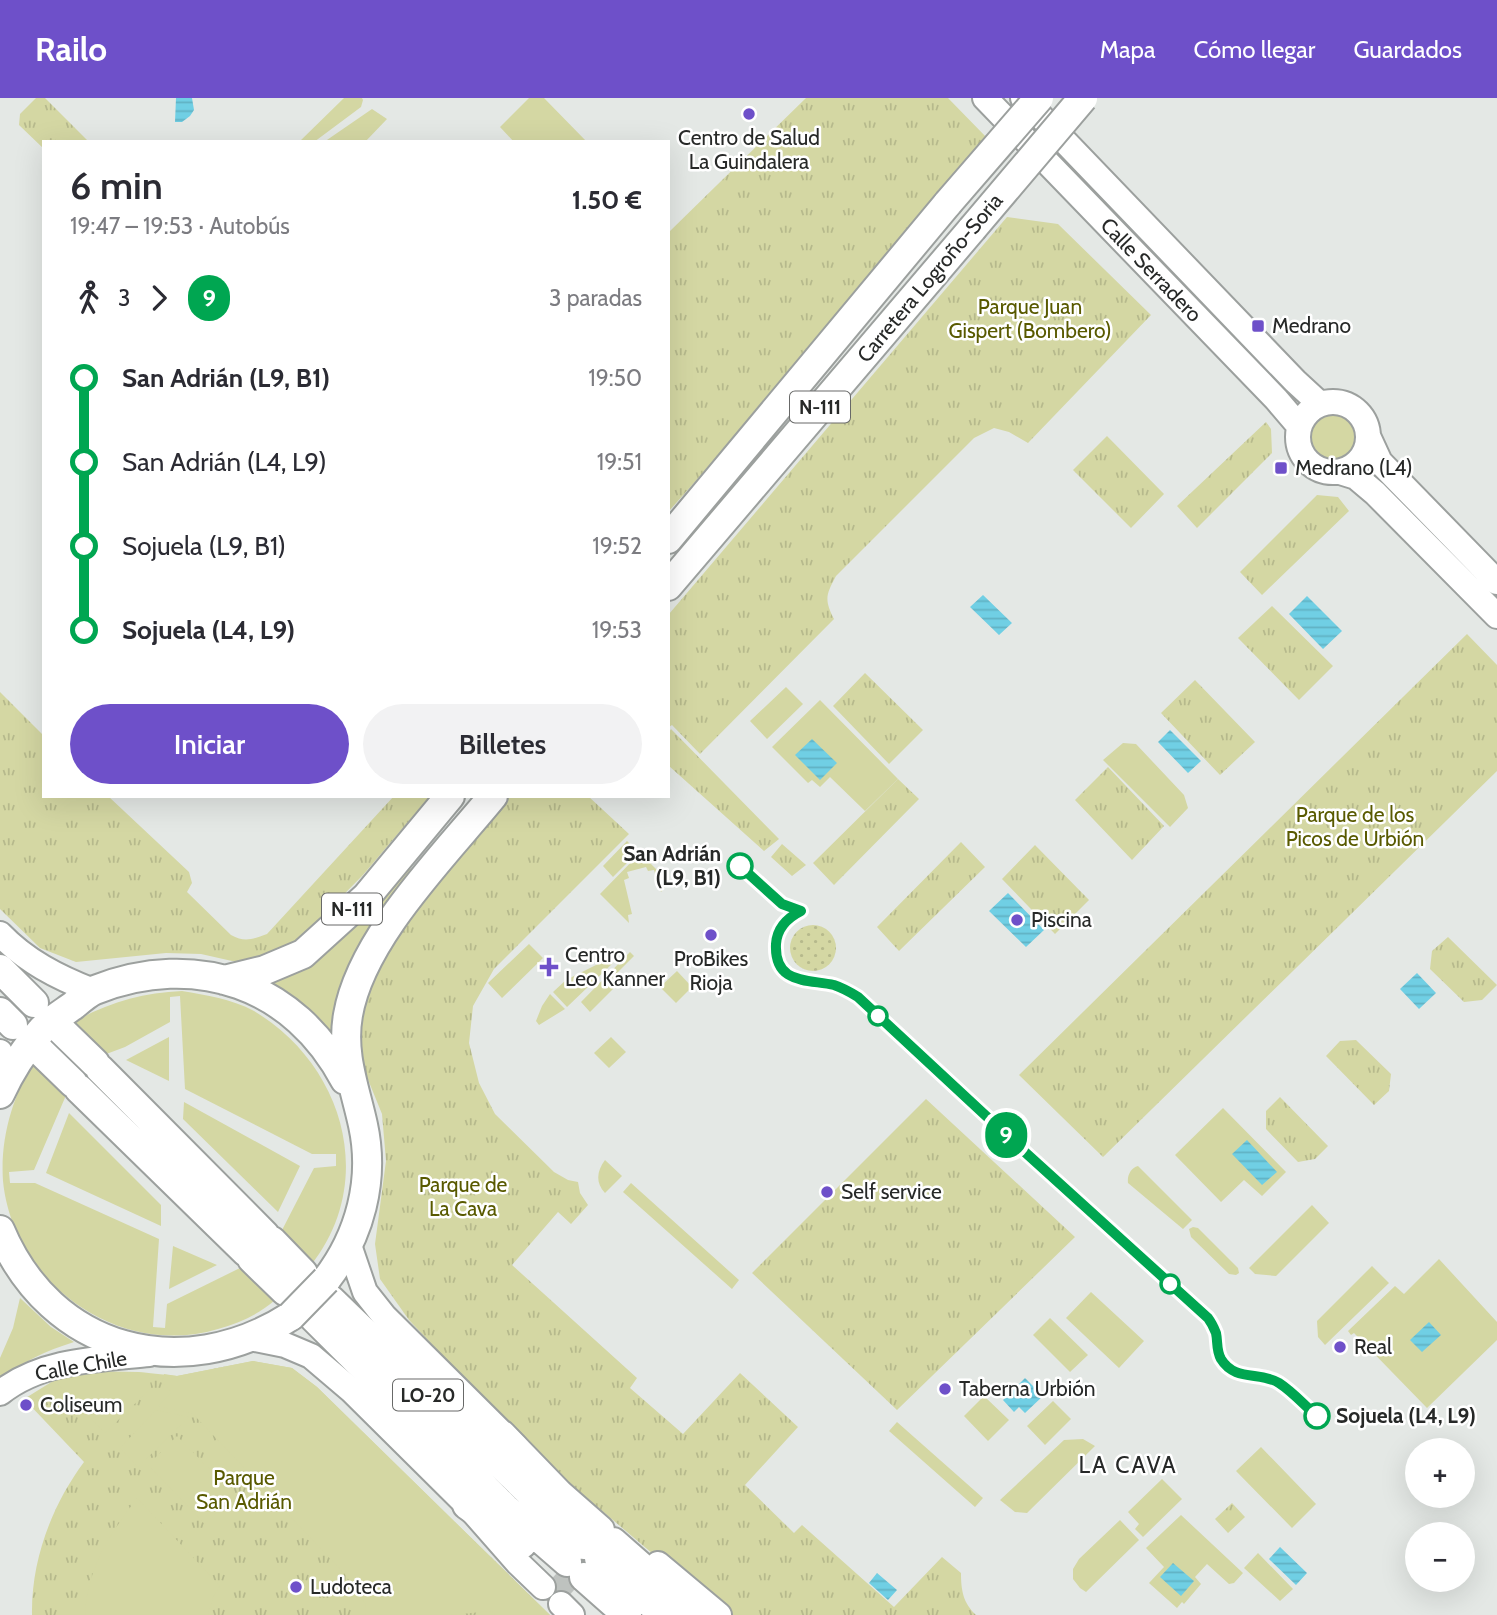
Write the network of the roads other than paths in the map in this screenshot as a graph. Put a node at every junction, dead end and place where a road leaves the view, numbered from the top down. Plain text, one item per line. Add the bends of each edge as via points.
1 (1023, 98) edge
2 (1039, 98) edge
3 (1083, 98) edge
4 (993, 106) edge
5 (1320, 404) junction
6 (1299, 426) junction
7 (1368, 436) junction
8 (1340, 472) junction
9 (670, 538) edge
10 (1497, 582) edge
11 (670, 584) edge
12 (1497, 616) edge
13 (448, 798) edge
14 (492, 798) edge
15 (0, 934) edge
16 (0, 970) edge
17 (224, 980) junction
18 (93, 990) junction
19 (34, 1003) dead end
20 (61, 1030) dead end
21 (40, 1051) dead end
22 (3, 1074) edge
23 (355, 1099) junction
24 (0, 1230) edge
25 (349, 1245) junction
26 (259, 1247) junction
27 (308, 1296) junction
28 (250, 1338) junction
29 (168, 1353) junction
30 (0, 1393) edge
31 (502, 1435) joint
32 (467, 1505) joint
33 (583, 1565) edge
34 (602, 1615) edge
35 (627, 1615) edge
36 (664, 1615) edge
37 (696, 1615) edge
38 (719, 1615) edge

1 - 5 main road, Calle Serradero
2 - 9 highway, Carretera Logroño-Soria / N-111, bridge
3 - 11 highway, Carretera Logroño-Soria / N-111, bridge
4 - 6 main road, Calle Serradero
5 - 6 main road
5 - 7 main road via 1338,402 1355,410
6 - 8 main road via 1299,449 1309,464
7 - 8 main road via 1357,463
7 - 10 main road via 1380,462
8 - 12 main road via 1356,477 1375,493
13 - 17 highway, N-111 via 367,896 303,954
14 - 23 highway, N-111 via 395,915 369,955 351,1001 347,1027 346,1056
15 - 18 main road via 18,953 61,979
16 - 19 highway
17 - 18 highway via 154,975
17 - 23 highway via 256,991 304,1022 332,1055
18 - 22 highway via 41,1030
20 - 26 highway, LO-20
21 - 26 highway, LO-20
23 - 25 highway via 367,1150 367,1173
24 - 29 highway via 22,1273 62,1314 112,1341
25 - 27 highway via 340,1263
25 - 31 main road via 365,1292 384,1316
26 - 27 highway, LO-20
27 - 28 highway
27 - 33 highway, LO-20
28 - 29 highway via 210,1350
28 - 32 main road via 312,1356
29 - 30 main road, Calle Chile via 95,1359 34,1372
31 - 33 highway via 559,1494
32 - 33 highway via 518,1541
33 - 34 highway
33 - 35 highway, LO-20
33 - 36 highway, LO-20
33 - 37 highway
33 - 38 main road

